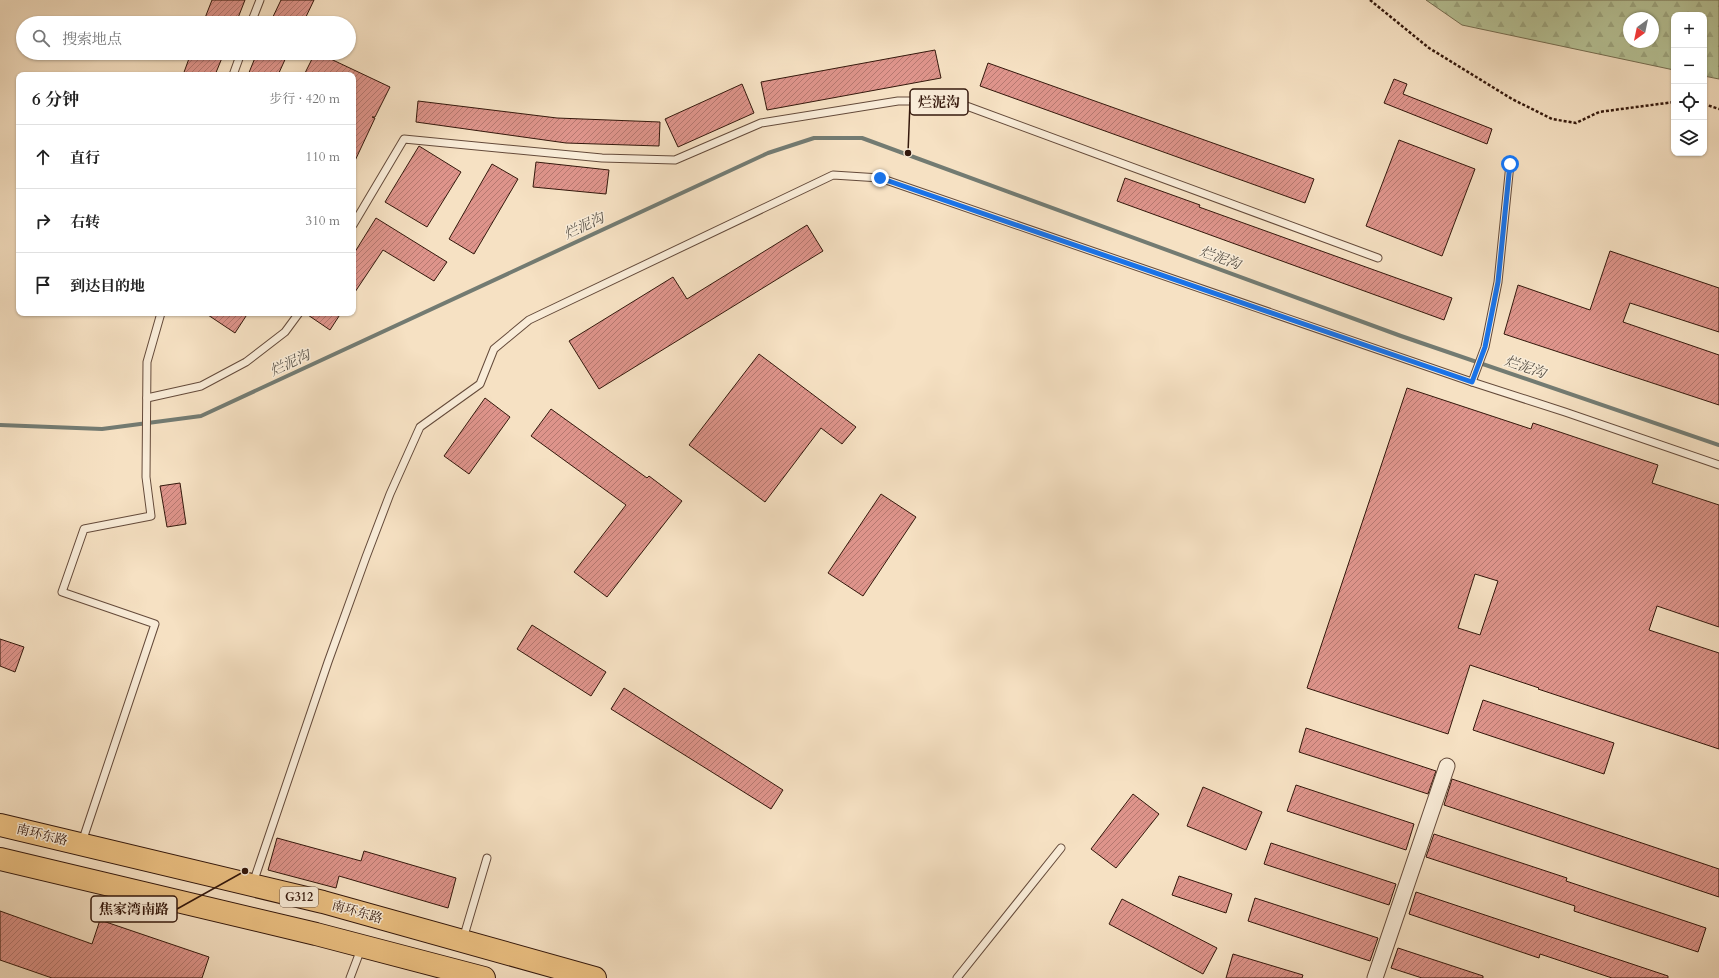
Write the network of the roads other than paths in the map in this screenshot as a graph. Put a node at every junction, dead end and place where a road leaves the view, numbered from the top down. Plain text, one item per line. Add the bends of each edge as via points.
1 (260, 0) edge
2 (254, 16) edge
3 (238, 60) edge
4 (234, 72) edge
5 (1510, 164) dead end
6 (356, 220) edge
7 (1378, 258) dead end
8 (159, 316) edge
9 (297, 316) edge
10 (1472, 382) junction
11 (147, 398) junction
12 (1719, 465) edge
13 (1447, 766) dead end
14 (0, 825) edge
15 (81, 844) junction
16 (1061, 848) dead end
17 (487, 858) dead end
18 (0, 859) edge
19 (252, 885) junction
20 (323, 902) junction
21 (316, 934) junction
22 (463, 941) junction
23 (362, 947) junction
24 (471, 976) edge
25 (350, 978) edge
26 (596, 978) edge
27 (957, 978) edge
28 (1375, 978) edge

1 - 2 lane
3 - 4 lane
5 - 10 lane via 1498,282 1485,347
6 - 7 lane via 404,140 602,158 675,160 760,123 898,101 953,101
8 - 11 lane via 147,362
9 - 11 lane via 285,332 246,362 201,386
10 - 12 lane
10 - 19 lane via 880,178 833,176 529,320 494,349 480,384 420,427 390,494 328,662
11 - 15 lane via 146,477 151,516 84,529 62,592 155,624
13 - 28 street
14 - 15 highway, 南环东路 / G312
15 - 19 highway, 南环东路 / G312
16 - 27 lane
17 - 22 lane
18 - 21 highway, G312
19 - 20 highway, 南环东路 / G312
20 - 21 highway
20 - 22 highway, 南环东路 / G312
21 - 23 highway, G312
22 - 26 highway, 南环东路 / G312
23 - 24 highway, G312
23 - 25 lane

